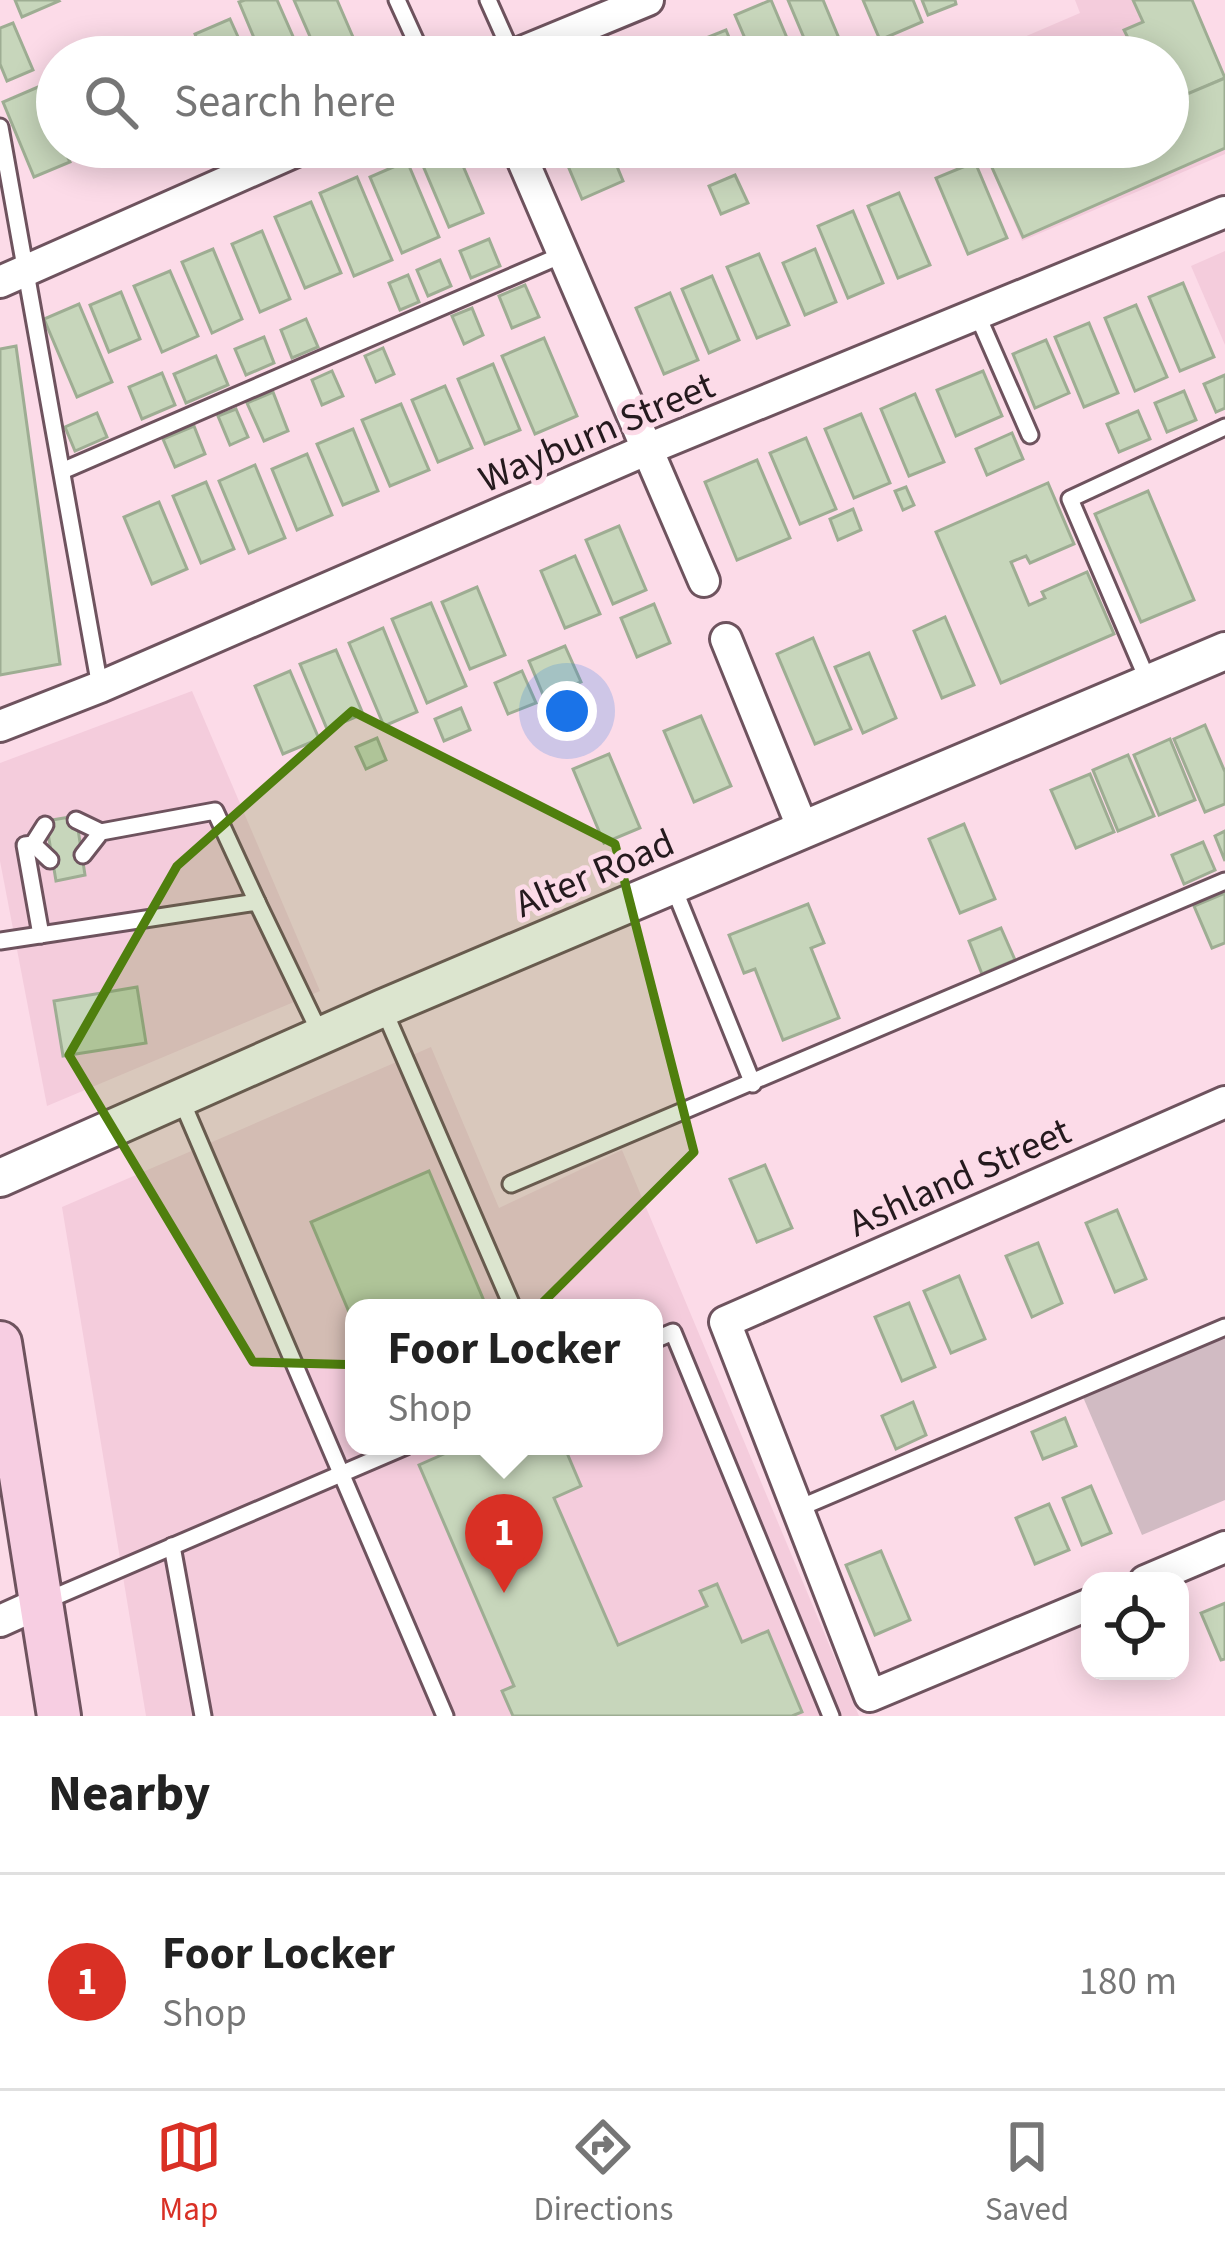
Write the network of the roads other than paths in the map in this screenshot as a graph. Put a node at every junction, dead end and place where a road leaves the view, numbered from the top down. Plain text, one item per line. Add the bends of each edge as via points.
1 (397, 0) edge
2 (488, 0) edge
3 (648, 0) edge
4 (413, 36) edge
5 (503, 36) edge
6 (561, 36) edge
7 (0, 127) edge
8 (257, 168) edge
9 (526, 168) edge
10 (1225, 212) edge
11 (564, 254) junction
12 (14, 276) edge
13 (976, 314) junction
14 (1225, 427) edge
15 (1030, 435) dead end
16 (648, 449) junction
17 (62, 471) junction
18 (704, 581) dead end
19 (727, 638) dead end
20 (1225, 650) edge
21 (1148, 683) junction
22 (100, 687) junction
23 (0, 726) edge
24 (78, 828) dead end
25 (803, 829) junction
26 (101, 832) junction
27 (83, 855) dead end
28 (50, 860) dead end
29 (1225, 881) edge
30 (673, 885) junction
31 (257, 902) junction
32 (41, 934) junction
33 (0, 941) edge
34 (383, 1008) junction
35 (321, 1035) junction
36 (753, 1084) junction
37 (180, 1097) junction
38 (1225, 1102) edge
39 (0, 1178) edge
40 (511, 1184) dead end
41 (509, 1299) edge
42 (1225, 1327) edge
43 (663, 1336) edge
44 (0, 1343) edge
45 (8, 1442) edge
46 (385, 1455) edge
47 (341, 1474) junction
48 (797, 1509) junction
49 (172, 1546) junction
50 (1225, 1547) edge
51 (1166, 1572) edge
52 (40, 1603) junction
53 (1081, 1608) edge
54 (0, 1621) edge
55 (58, 1716) edge
56 (203, 1716) edge
57 (445, 1716) edge
58 (831, 1716) edge

1 - 4 lane
2 - 5 lane
3 - 6 street
7 - 12 lane
8 - 12 street
9 - 11 street
10 - 13 street, Wayburn Street
11 - 16 street
11 - 17 lane
12 - 17 lane
13 - 15 lane
13 - 16 street, Wayburn Street
14 - 21 lane via 1070,499
16 - 18 street
16 - 22 street, Wayburn Street
17 - 22 lane
19 - 25 street
20 - 21 street, Alter Road
21 - 25 street, Alter Road
22 - 23 street, Wayburn Street
24 - 26 lane
25 - 30 street, Alter Road
26 - 27 lane
26 - 31 lane via 215,811
28 - 32 lane via 41,837 25,845
29 - 36 lane
30 - 34 street, Alter Road
30 - 36 lane
31 - 32 lane
31 - 35 lane
32 - 33 lane
34 - 35 street, Alter Road
34 - 41 lane
35 - 37 street, Alter Road
36 - 40 lane
37 - 39 street, Alter Road
37 - 47 lane
38 - 48 street, Ashland Street via 724,1322
42 - 48 lane
43 - 58 lane via 674,1332
44 - 45 main road
45 - 52 main road
46 - 47 lane
47 - 49 lane
47 - 57 lane
48 - 53 street via 870,1696
49 - 52 lane
49 - 56 lane
50 - 51 street
52 - 54 street
52 - 55 main road

